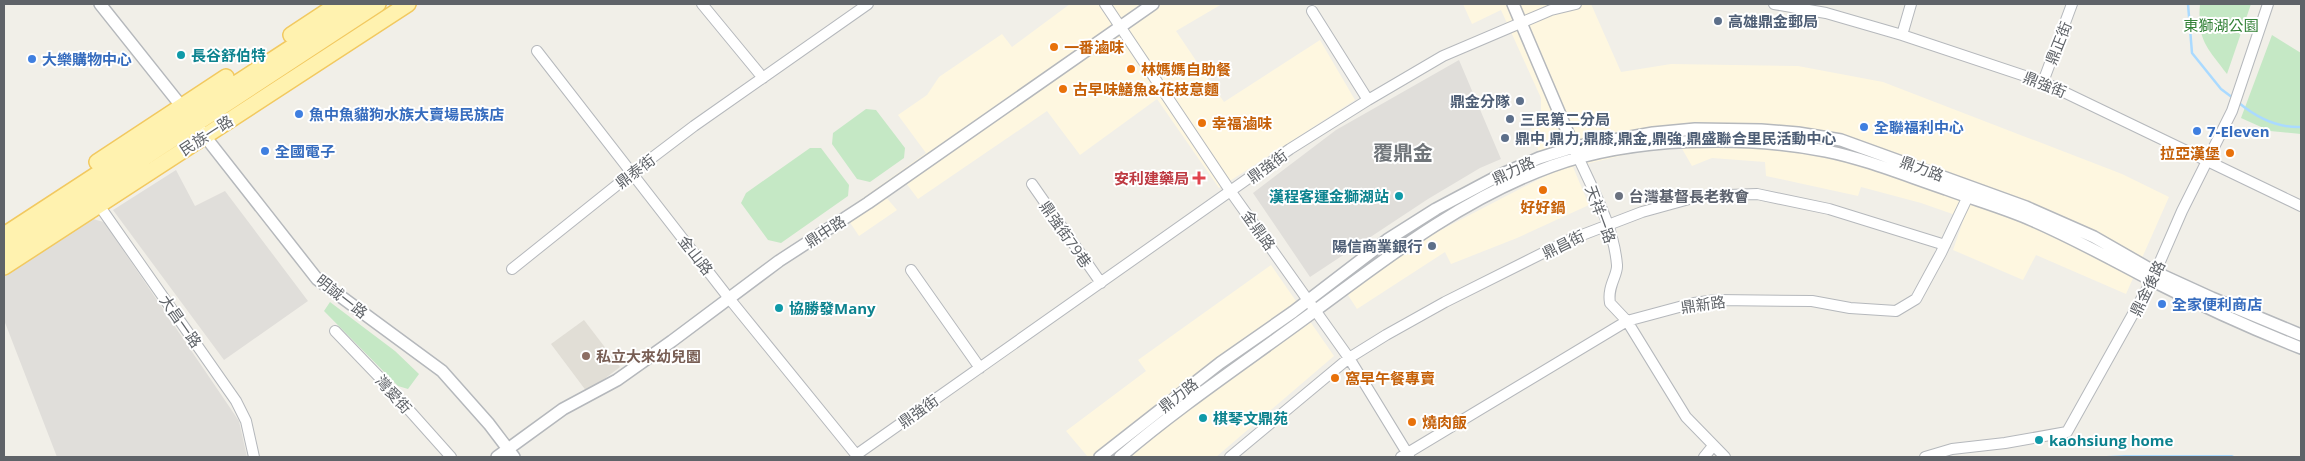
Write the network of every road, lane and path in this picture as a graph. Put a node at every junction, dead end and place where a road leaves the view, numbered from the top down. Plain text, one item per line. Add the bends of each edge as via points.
1 (100, 4) edge
2 (338, 4) edge
3 (358, 4) edge
4 (378, 4) edge
5 (408, 4) edge
6 (702, 4) edge
7 (868, 4) edge
8 (1105, 4) edge
9 (1153, 4) edge
10 (1513, 4) edge
11 (1576, 4) edge
12 (1774, 4) edge
13 (1911, 4) edge
14 (2072, 4) edge
15 (2268, 4) edge
16 (1312, 11) dead end
17 (1521, 23) junction
18 (1120, 27) junction
19 (1902, 34) junction
20 (304, 39) junction
21 (537, 51) dead end
22 (317, 63) junction
23 (763, 78) junction
24 (2043, 82) junction
25 (1368, 100) junction
26 (193, 121) junction
27 (1574, 147) junction
28 (1579, 158) junction
29 (2208, 160) junction
30 (632, 173) junction
31 (1032, 184) dead end
32 (1231, 192) junction
33 (1970, 192) junction
34 (94, 199) junction
35 (2301, 206) edge
36 (1608, 224) junction
37 (9, 238) edge
38 (1945, 245) junction
39 (4, 267) edge
40 (512, 269) dead end
41 (911, 270) dead end
42 (2154, 276) junction
43 (1101, 283) junction
44 (728, 297) junction
45 (1308, 300) junction
46 (1315, 311) junction
47 (1627, 321) junction
48 (335, 331) dead end
49 (2301, 335) edge
50 (2301, 348) edge
51 (1349, 358) junction
52 (980, 368) junction
53 (1713, 446) junction
54 (511, 453) edge
55 (857, 456) edge
56 (1406, 456) edge
57 (254, 457) edge
58 (451, 457) edge
59 (497, 457) edge
60 (1100, 457) edge
61 (1120, 457) edge
62 (1230, 457) edge
63 (1704, 457) edge
64 (1725, 457) edge
65 (1925, 457) edge

1 - 26 street, 明誠一路
2 - 20 main road, 民族一路
3 - 20 main road, 民族一路
4 - 20 main road, 民族一路
5 - 22 main road, 民族一路
6 - 23 street
7 - 23 street, 鼎泰街
8 - 18 street, 金鼎路
9 - 18 street, 鼎中路
10 - 17 street, 天祥一路
11 - 17 street, 鼎強街
12 - 19 street, 鼎強街
13 - 19 street
14 - 24 street, 鼎正街
15 - 29 street, 鼎金後路 via 2241,90
16 - 25 street
17 - 25 street, 鼎強街 via 1426,65
17 - 27 street, 天祥一路
18 - 32 street, 金鼎路
18 - 44 street, 鼎中路
19 - 24 street, 鼎強街
20 - 22 main road
20 - 26 main road, 民族一路
21 - 30 street, 金山路
22 - 26 main road, 民族一路
23 - 30 street, 鼎泰街
24 - 29 street, 鼎強街
25 - 32 street, 鼎強街 via 1290,149
26 - 34 main road, 民族一路
26 - 37 main road, 民族一路
26 - 54 street, 明誠一路 via 317,279 442,370
27 - 28 street, 天祥一路
27 - 33 street, 鼎力路 via 1695,129 1798,133 1841,140
27 - 45 street, 鼎力路 via 1539,158 1439,207 1387,240
28 - 33 street, 鼎力路 via 1688,141 1791,146 1830,152
28 - 36 street, 天祥一路
28 - 46 street, 鼎力路 via 1506,186 1438,222
29 - 35 street, 鼎強街
29 - 42 street, 鼎金後路
30 - 40 street, 鼎泰街
30 - 44 street, 金山路
31 - 43 street, 鼎強街79巷
32 - 43 street, 鼎強街
32 - 45 street, 金鼎路
33 - 38 street, 鼎新路
33 - 42 street, 鼎力路
34 - 37 main road, 民族一路
34 - 57 street, 大昌一路 via 236,401 246,421
36 - 38 street, 鼎昌街 via 1700,196 1757,194 1829,209
36 - 47 street, 天祥一路 via 1618,267 1609,300
36 - 51 street, 鼎昌街 via 1445,302
37 - 39 main road, 民族一路
38 - 47 street, 鼎新路 via 1916,299 1896,311 1812,301 1716,300
41 - 52 street
42 - 49 street, 鼎力路
42 - 50 street, 鼎力路 via 2248,326
42 - 65 street, 鼎金後路 via 2067,432 1952,449
43 - 52 street, 鼎強街
44 - 54 street, 鼎中路 via 618,380 563,409
44 - 55 street, 金山路
45 - 46 street, 金鼎路
45 - 60 street, 鼎力路 via 1193,383
46 - 51 street, 金鼎路
46 - 61 street, 鼎力路 via 1228,373
47 - 53 street, 天祥一路 via 1686,417
47 - 56 street, 鼎新路
48 - 58 street, 灣愛街
51 - 56 street, 金鼎路
51 - 62 street, 鼎昌街
52 - 55 street, 鼎強街
53 - 63 street
53 - 64 street, 天祥一路
54 - 59 street, 鼎中路

